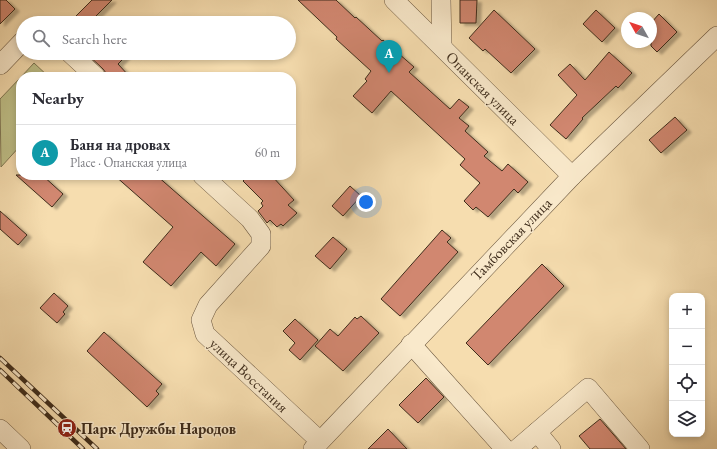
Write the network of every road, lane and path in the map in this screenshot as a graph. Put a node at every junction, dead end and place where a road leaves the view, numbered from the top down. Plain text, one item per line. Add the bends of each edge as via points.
1 (394, 0) edge
2 (441, 0) edge
3 (717, 36) edge
4 (442, 47) junction
5 (16, 48) edge
6 (78, 60) edge
7 (0, 65) edge
8 (91, 72) edge
9 (572, 176) junction
10 (207, 180) edge
11 (411, 344) junction
12 (0, 429) edge
13 (537, 432) junction
14 (316, 445) edge
15 (21, 449) edge
16 (505, 449) edge
17 (517, 449) edge
18 (552, 449) edge
19 (640, 449) edge

1 - 4 street, Опанская улица
2 - 4 street
3 - 9 street, Тамбовская улица
4 - 9 street, Опанская улица
5 - 7 street
6 - 8 street
9 - 11 street, Тамбовская улица
10 - 14 street, улица Восстания via 250,219 261,234 261,246 208,304 201,320 205,334
11 - 14 street, Тамбовская улица
11 - 16 street
12 - 15 street
13 - 17 street
13 - 18 street
13 - 19 street via 588,388

